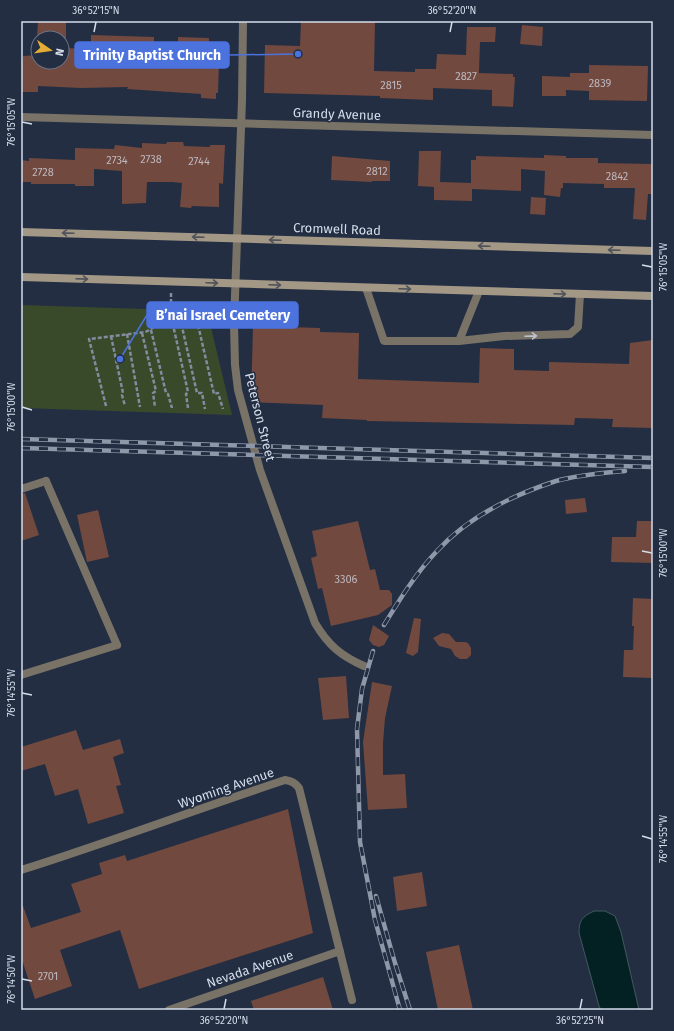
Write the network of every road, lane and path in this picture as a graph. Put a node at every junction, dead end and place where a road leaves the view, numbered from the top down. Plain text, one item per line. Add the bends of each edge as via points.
1 (243, 21) edge
2 (21, 117) edge
3 (241, 123) junction
4 (653, 135) edge
5 (21, 232) edge
6 (237, 238) junction
7 (653, 251) edge
8 (21, 277) edge
9 (171, 282) junction
10 (236, 284) junction
11 (366, 288) junction
12 (479, 291) junction
13 (580, 294) junction
14 (653, 296) edge
15 (171, 316) junction
16 (180, 318) junction
17 (151, 330) junction
18 (142, 332) junction
19 (128, 334) junction
20 (111, 336) junction
21 (459, 341) junction
22 (106, 406) dead end
23 (124, 406) dead end
24 (140, 407) dead end
25 (155, 407) dead end
26 (172, 408) dead end
27 (188, 408) dead end
28 (205, 409) dead end
29 (223, 409) dead end
30 (21, 489) edge
31 (364, 666) dead end
32 (21, 675) edge
33 (21, 870) edge
34 (340, 951) junction
35 (352, 1000) dead end
36 (169, 1010) edge

1 - 3 street, Peterson Street
2 - 3 street, Grandy Avenue
3 - 4 street, Grandy Avenue
3 - 6 street, Peterson Street
6 -> 5 street, Cromwell Road
7 -> 6 street, Cromwell Road
6 - 10 street, Peterson Street
8 -> 9 street
9 -> 10 street
9 - 15 path
10 -> 11 street
10 - 31 street, Peterson Street via 234,324 238,390 260,470 315,623 334,649
11 -> 12 street
11 - 21 street via 384,340
12 -> 13 street
12 - 21 street
13 - 14 street
21 -> 13 street via 504,336 570,334 578,327
15 - 16 path
15 - 17 path via 166,317
15 - 27 path via 188,392
16 - 28 path via 198,393 202,393
16 - 29 path via 198,325 214,394 218,393
17 - 18 path
17 - 26 path
18 - 19 path
18 - 25 path via 156,391 152,393
19 - 20 path
19 - 24 path
20 - 22 path via 89,339
20 - 23 path
30 - 32 street via 46,480 117,645
33 - 34 street, Wyoming Avenue via 290,780 299,788
34 - 35 street
34 - 36 street, Nevada Avenue

